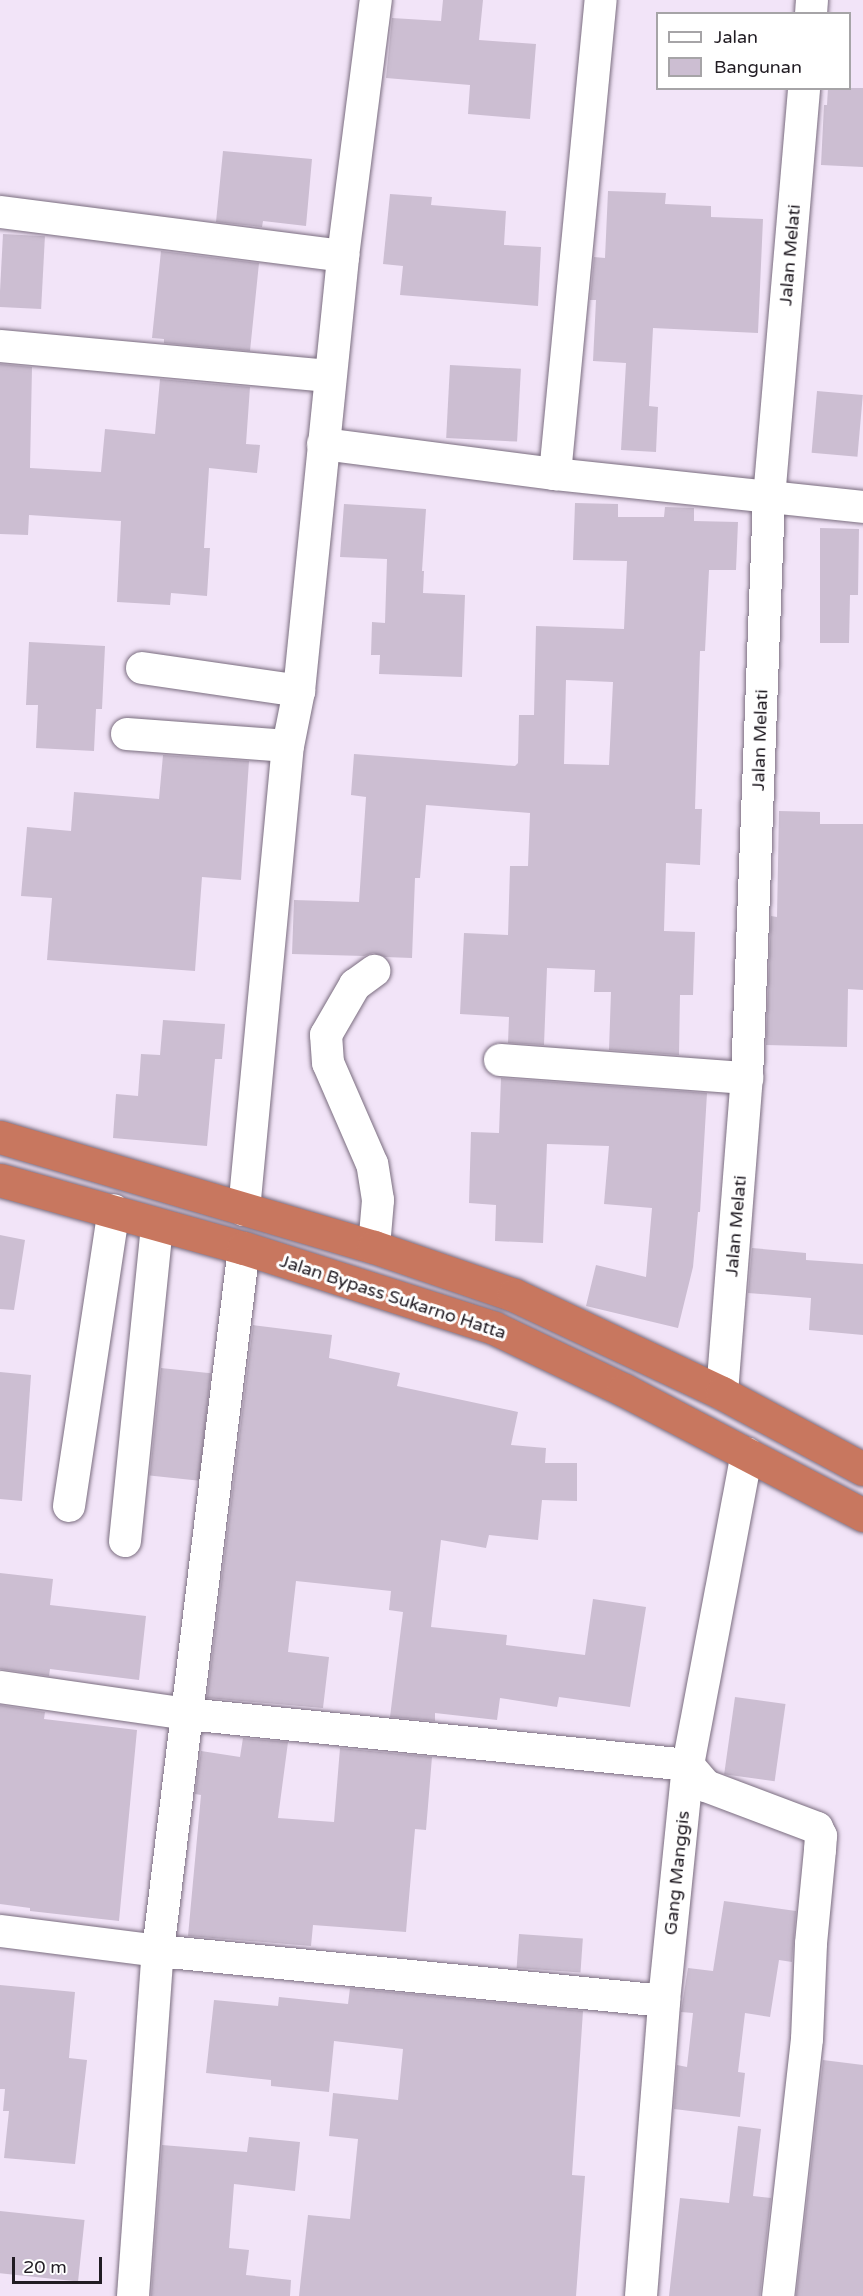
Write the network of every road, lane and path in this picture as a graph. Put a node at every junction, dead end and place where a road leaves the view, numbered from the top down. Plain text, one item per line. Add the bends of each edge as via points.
1 (376, 0) edge
2 (601, 0) edge
3 (804, 90) edge
4 (0, 212) edge
5 (343, 255) junction
6 (0, 346) edge
7 (330, 376) junction
8 (323, 444) junction
9 (555, 474) junction
10 (769, 498) junction
11 (863, 507) edge
12 (142, 668) dead end
13 (299, 691) junction
14 (127, 734) dead end
15 (288, 746) junction
16 (374, 971) dead end
17 (500, 1060) dead end
18 (747, 1078) junction
19 (0, 1137) edge
20 (0, 1180) edge
21 (114, 1210) junction
22 (244, 1210) junction
23 (157, 1225) junction
24 (374, 1247) junction
25 (244, 1248) junction
26 (722, 1393) junction
27 (747, 1454) junction
28 (863, 1469) edge
29 (69, 1506) dead end
30 (863, 1515) edge
31 (125, 1541) dead end
32 (0, 1687) edge
33 (187, 1714) junction
34 (688, 1765) junction
35 (0, 1931) edge
36 (158, 1951) junction
37 (664, 2001) junction
38 (133, 2296) edge
39 (641, 2296) edge
40 (778, 2296) edge

1 - 5 street
2 - 9 street
3 - 10 street, Jalan Melati
4 - 5 street
5 - 7 street
6 - 7 street
7 - 8 street
8 - 9 street
8 - 13 street
9 - 10 street
10 - 11 street
10 - 18 street, Jalan Melati
12 - 13 street
13 - 15 street
14 - 15 street
15 - 22 street
16 - 24 street via 355,986 326,1035 328,1063 372,1164 378,1200
17 - 18 street
18 - 26 street, Jalan Melati
19 - 22 highway
20 - 21 highway, Jalan Bypass Sukarno Hatta
21 - 23 highway, Jalan Bypass Sukarno Hatta
21 - 29 street
22 - 24 highway
23 - 25 highway, Jalan Bypass Sukarno Hatta
23 - 31 street
24 - 26 highway via 514,1294
25 - 27 highway, Jalan Bypass Sukarno Hatta via 494,1328
25 - 33 street
26 - 28 highway
27 - 30 highway, Jalan Bypass Sukarno Hatta
27 - 34 street, Gang Manggis
32 - 33 street
33 - 34 street
33 - 36 street
34 - 37 street, Gang Manggis
34 - 40 street via 706,1786 810,1824 821,1836 807,2039
35 - 36 street
36 - 37 street
36 - 38 street
37 - 39 street, Gang Manggis

